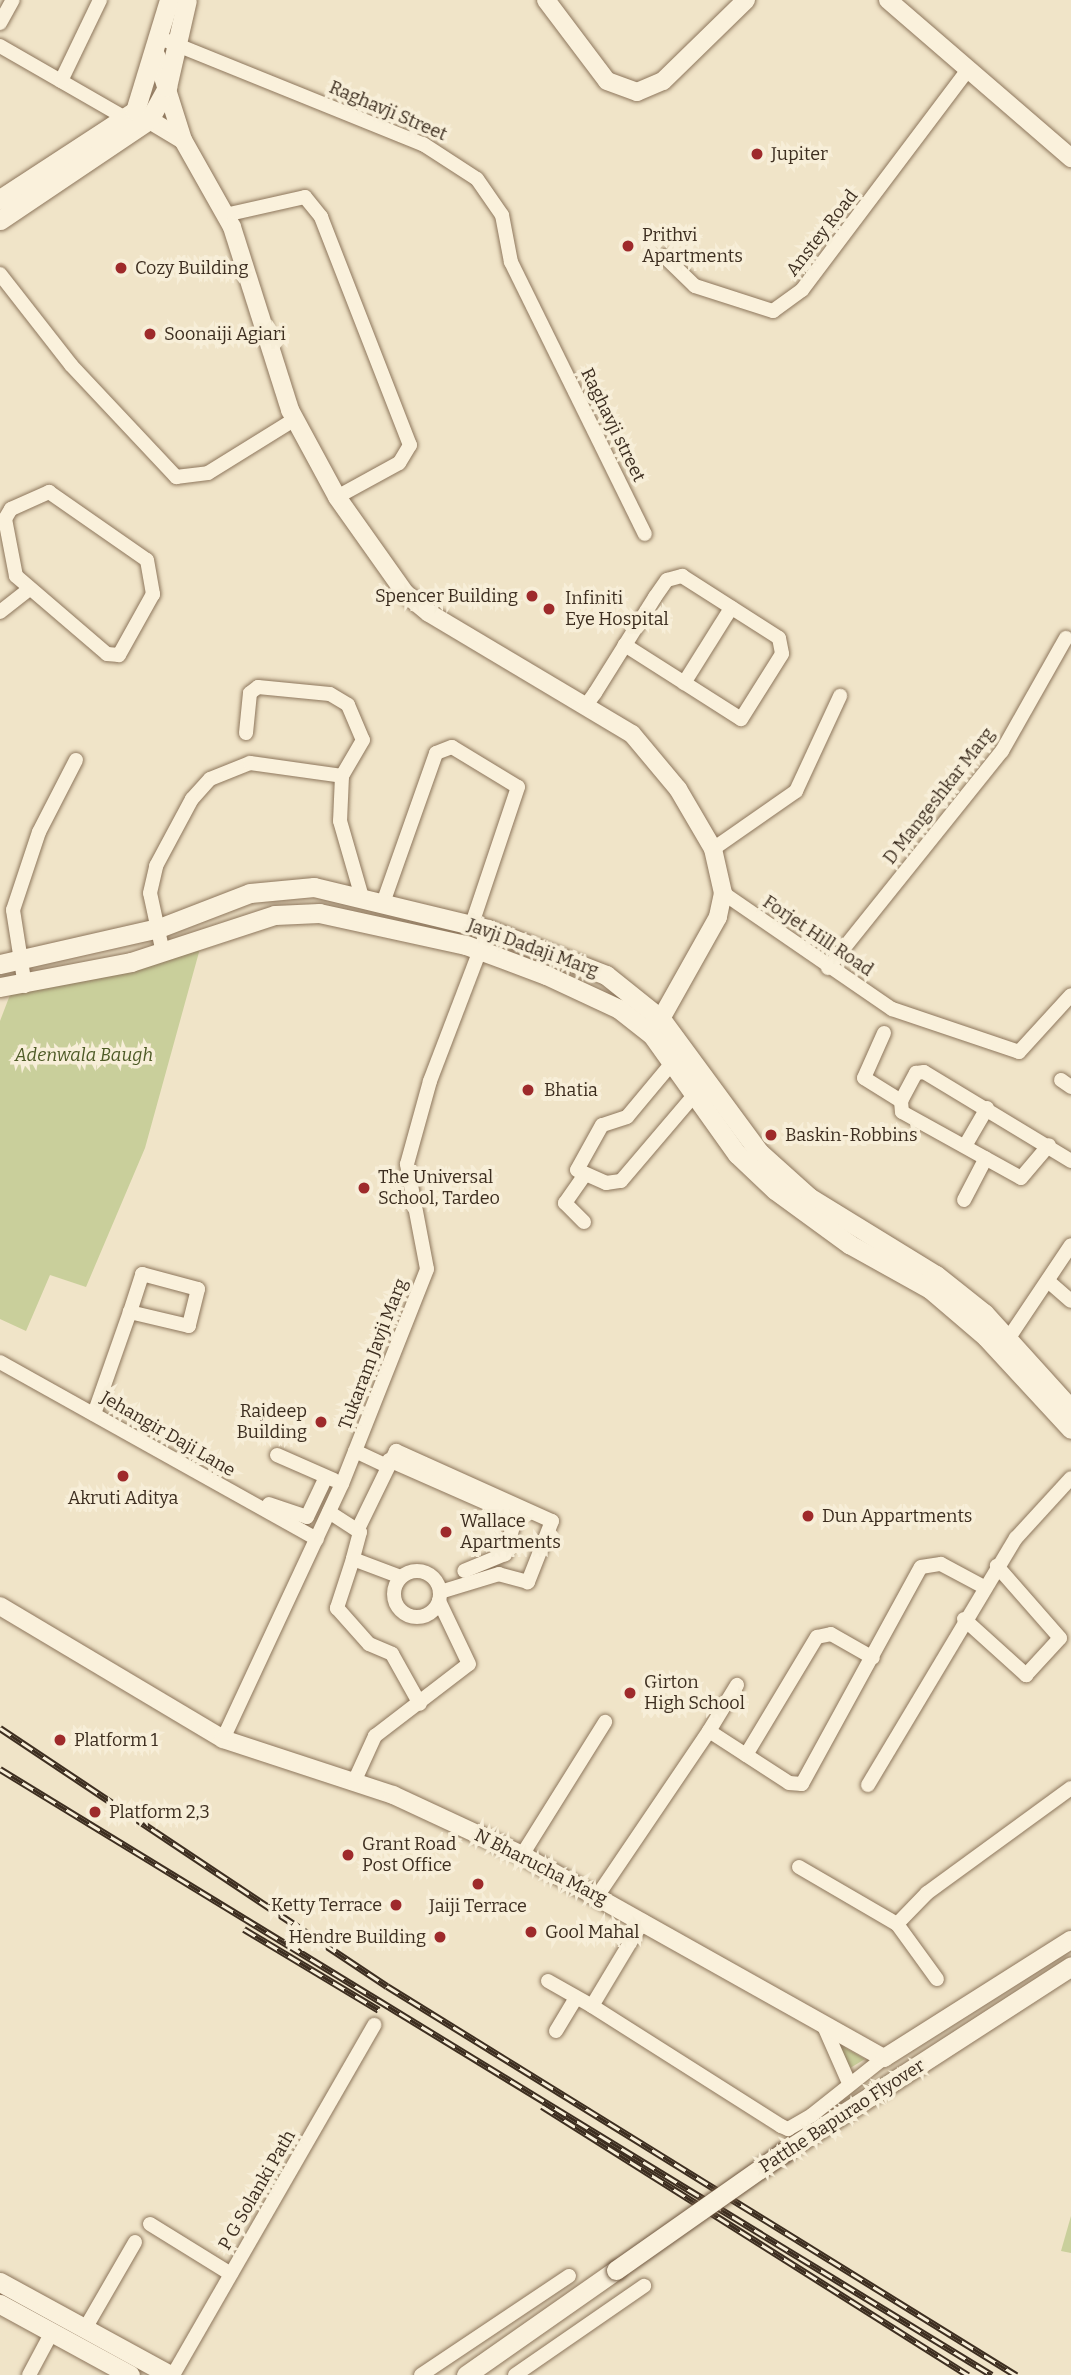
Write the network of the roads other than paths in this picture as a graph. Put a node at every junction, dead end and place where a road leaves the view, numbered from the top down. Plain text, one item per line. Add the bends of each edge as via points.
1 (13, 0) edge
2 (100, 0) edge
3 (169, 0) edge
4 (187, 0) edge
5 (546, 0) edge
6 (747, 0) edge
7 (888, 0) edge
8 (0, 23) edge
9 (0, 46) edge
10 (164, 46) junction
11 (968, 70) junction
12 (61, 81) junction
13 (167, 87) junction
14 (138, 119) junction
15 (183, 140) junction
16 (1071, 158) edge
17 (0, 199) edge
18 (225, 215) junction
19 (0, 220) edge
20 (664, 256) dead end
21 (0, 274) edge
22 (546, 332) joint
23 (295, 419) junction
24 (337, 497) junction
25 (645, 534) dead end
26 (28, 590) junction
27 (731, 608) junction
28 (0, 612) edge
29 (1066, 638) dead end
30 (625, 645) junction
31 (684, 683) junction
32 (840, 696) dead end
33 (587, 704) junction
34 (246, 733) dead end
35 (76, 760) dead end
36 (342, 776) junction
37 (713, 849) junction
38 (362, 897) junction
39 (721, 899) junction
40 (383, 903) junction
41 (480, 926) junction
42 (159, 928) junction
43 (482, 950) junction
44 (163, 953) junction
45 (10, 963) edge
46 (828, 968) junction
47 (25, 986) junction
48 (0, 987) edge
49 (1071, 995) edge
50 (652, 1024) junction
51 (884, 1033) dead end
52 (672, 1063) junction
53 (695, 1094) junction
54 (901, 1101) junction
55 (987, 1108) junction
56 (1049, 1145) junction
57 (965, 1146) junction
58 (986, 1158) junction
59 (1071, 1161) edge
60 (584, 1176) junction
61 (780, 1182) junction
62 (964, 1200) dead end
63 (584, 1222) dead end
64 (1071, 1245) edge
65 (1048, 1281) junction
66 (1071, 1301) edge
67 (130, 1312) junction
68 (1004, 1345) junction
69 (0, 1362) edge
70 (1052, 1398) junction
71 (1071, 1409) edge
72 (94, 1414) junction
73 (1071, 1429) edge
74 (355, 1451) junction
75 (277, 1455) dead end
76 (388, 1463) junction
77 (326, 1477) junction
78 (1071, 1478) edge
79 (342, 1484) junction
80 (261, 1509) junction
81 (329, 1513) junction
82 (307, 1517) junction
83 (358, 1529) junction
84 (317, 1539) junction
85 (353, 1559) junction
86 (997, 1566) junction
87 (464, 1571) dead end
88 (401, 1577) junction
89 (984, 1587) junction
90 (440, 1596) junction
91 (0, 1606) edge
92 (964, 1619) junction
93 (873, 1658) junction
94 (737, 1685) dead end
95 (420, 1704) junction
96 (605, 1722) dead end
97 (709, 1731) junction
98 (223, 1739) junction
99 (746, 1755) junction
100 (354, 1782) junction
101 (868, 1785) dead end
102 (1071, 1788) edge
103 (522, 1856) junction
104 (799, 1867) dead end
105 (598, 1895) junction
106 (643, 1921) junction
107 (897, 1924) junction
108 (1071, 1940) edge
109 (1071, 1966) edge
110 (937, 1979) dead end
111 (548, 1981) dead end
112 (576, 1998) junction
113 (592, 2006) junction
114 (822, 2024) junction
115 (374, 2025) dead end
116 (556, 2031) dead end
117 (884, 2058) junction
118 (849, 2083) junction
119 (150, 2224) dead end
120 (135, 2242) dead end
121 (231, 2274) junction
122 (569, 2276) dead end
123 (0, 2282) edge
124 (644, 2286) dead end
125 (0, 2304) edge
126 (86, 2327) dead end
127 (51, 2332) junction
128 (125, 2374) edge
129 (29, 2375) edge
130 (172, 2375) edge
131 (421, 2375) edge
132 (466, 2375) edge
133 (515, 2375) edge

1 - 8 street
2 - 12 street
3 - 10 main road
4 - 10 main road
5 - 6 street via 607,81 637,92 663,80
7 - 11 street
9 - 12 street
10 - 13 main road
10 - 14 main road
10 - 22 street, Raghavji Street via 423,144 477,179 502,215 510,262
11 - 16 street
11 - 20 street, Anstey Road via 802,290 773,311 695,286
12 - 14 street
13 - 14 main road
13 - 15 street
14 - 15 street
14 - 17 main road
14 - 19 main road
15 - 18 street
18 - 23 street
18 - 24 street via 305,197 321,217 410,445 399,463
21 - 23 street via 65,358 176,477 201,476
22 - 25 street, Raghavji street
23 - 24 street
24 - 33 street via 405,593 429,613
26 - 26 street via 107,653 119,654 153,594 154,579 141,554 49,492 11,509 5,519 16,576
26 - 28 street
27 - 30 street via 682,576 667,580
27 - 31 street
27 - 31 street via 779,638 782,654 741,719
29 - 46 street, D Mangeshkar Marg via 1002,751
30 - 31 street
30 - 33 street
32 - 37 street via 796,791
33 - 37 street via 632,734 678,789
34 - 36 street via 254,688 337,696 354,715 363,740
35 - 45 street via 21,880
36 - 38 street via 340,821
36 - 42 street via 250,763 210,779 192,799 156,866 150,893
37 - 39 street
38 - 40 main road, Javji Dadaji Marg
38 - 42 main road, Javji Dadaji Marg via 314,887 250,893
39 - 46 street, Forjet Hill Road
39 - 50 street
40 - 41 main road, Javji Dadaji Marg
40 - 41 street, Tukaram Javji Marg via 436,753 452,747 517,787
41 - 43 street, Tukaram Javji Marg
41 - 50 main road, Javji Dadaji Marg via 606,975
42 - 44 street
42 - 45 main road, Javji Dadaji Marg
43 - 44 main road, Javji Dadaji Marg via 374,920 319,912 275,915
43 - 50 main road, Javji Dadaji Marg
43 - 74 street, Tukaram Javji Marg via 430,1081 407,1164 427,1269
44 - 47 main road, Javji Dadaji Marg
45 - 47 street
46 - 49 street, Forjet Hill Road via 892,1009 1019,1052
47 - 48 main road, Javji Dadaji Marg
50 - 52 main road, Javji Dadaji Marg
50 - 61 main road, Javji Dadaji Marg
51 - 54 street via 864,1077
52 - 53 main road, Javji Dadaji Marg
52 - 60 street via 626,1116 602,1125 576,1162
53 - 60 street via 628,1176 614,1184
53 - 61 main road, Javji Dadaji Marg via 737,1154
54 - 55 street via 919,1071
54 - 57 street via 902,1112
55 - 56 street
55 - 57 street
56 - 58 street via 1024,1178
56 - 59 street
57 - 58 street
58 - 62 street
60 - 63 street via 565,1203
61 - 68 main road, Javji Dadaji Marg via 853,1236 933,1282
64 - 65 street
65 - 66 street
65 - 68 street
67 - 67 street via 142,1274 199,1291 188,1327
67 - 72 street
68 - 70 main road, Javji Dadaji Marg
69 - 72 street, Jehangir Daji Lane
70 - 71 main road, Javji Dadaji Marg
70 - 73 main road, Javji Dadaji Marg
72 - 80 street, Jehangir Daji Lane
74 - 76 street
74 - 79 street, Tukaram Javji Marg
75 - 77 street
76 - 83 street
76 - 87 street via 516,1516 505,1554
76 - 90 street via 400,1451 552,1521 528,1582 499,1574
77 - 79 street
77 - 82 street
78 - 86 street
79 - 81 street, Tukaram Javji Marg
80 - 82 street via 267,1503
80 - 84 street, Jehangir Daji Lane
81 - 83 street
81 - 84 street, Tukaram Javji Marg
82 - 84 street
83 - 85 street
84 - 98 street, Tukaram Javji Marg
85 - 88 street
85 - 95 street via 338,1608 369,1644 392,1654
86 - 89 street
86 - 92 street via 1060,1638 1026,1675
88 - 90 street via 429,1573
88 - 90 street via 394,1599 404,1614 422,1617
89 - 92 street
89 - 93 street via 941,1564 921,1567
90 - 95 street via 471,1660
91 - 98 street, N Bharucha Marg
92 - 101 street
93 - 99 street via 831,1634 817,1637
93 - 99 street via 802,1784 789,1783
94 - 97 street
95 - 100 street via 375,1736
96 - 103 street
97 - 99 street
97 - 105 street
98 - 100 street, N Bharucha Marg
100 - 103 street, N Bharucha Marg
102 - 107 street via 946,1878
103 - 105 street, N Bharucha Marg
104 - 107 street
105 - 106 street, N Bharucha Marg
106 - 113 street
106 - 114 street, N Bharucha Marg
107 - 110 street
108 - 117 street
109 - 132 main road, Patthe Bapurao Flyover, bridge via 784,2152
111 - 112 street
112 - 113 street
112 - 116 street
113 - 118 street via 788,2129
114 - 117 street, N Bharucha Marg
114 - 118 street
115 - 121 street, P G Solanki Path
117 - 118 street
119 - 121 street
120 - 126 street
121 - 130 street, P G Solanki Path
122 - 131 street
123 - 130 main road
124 - 133 street
125 - 127 main road
127 - 128 main road
127 - 129 street

